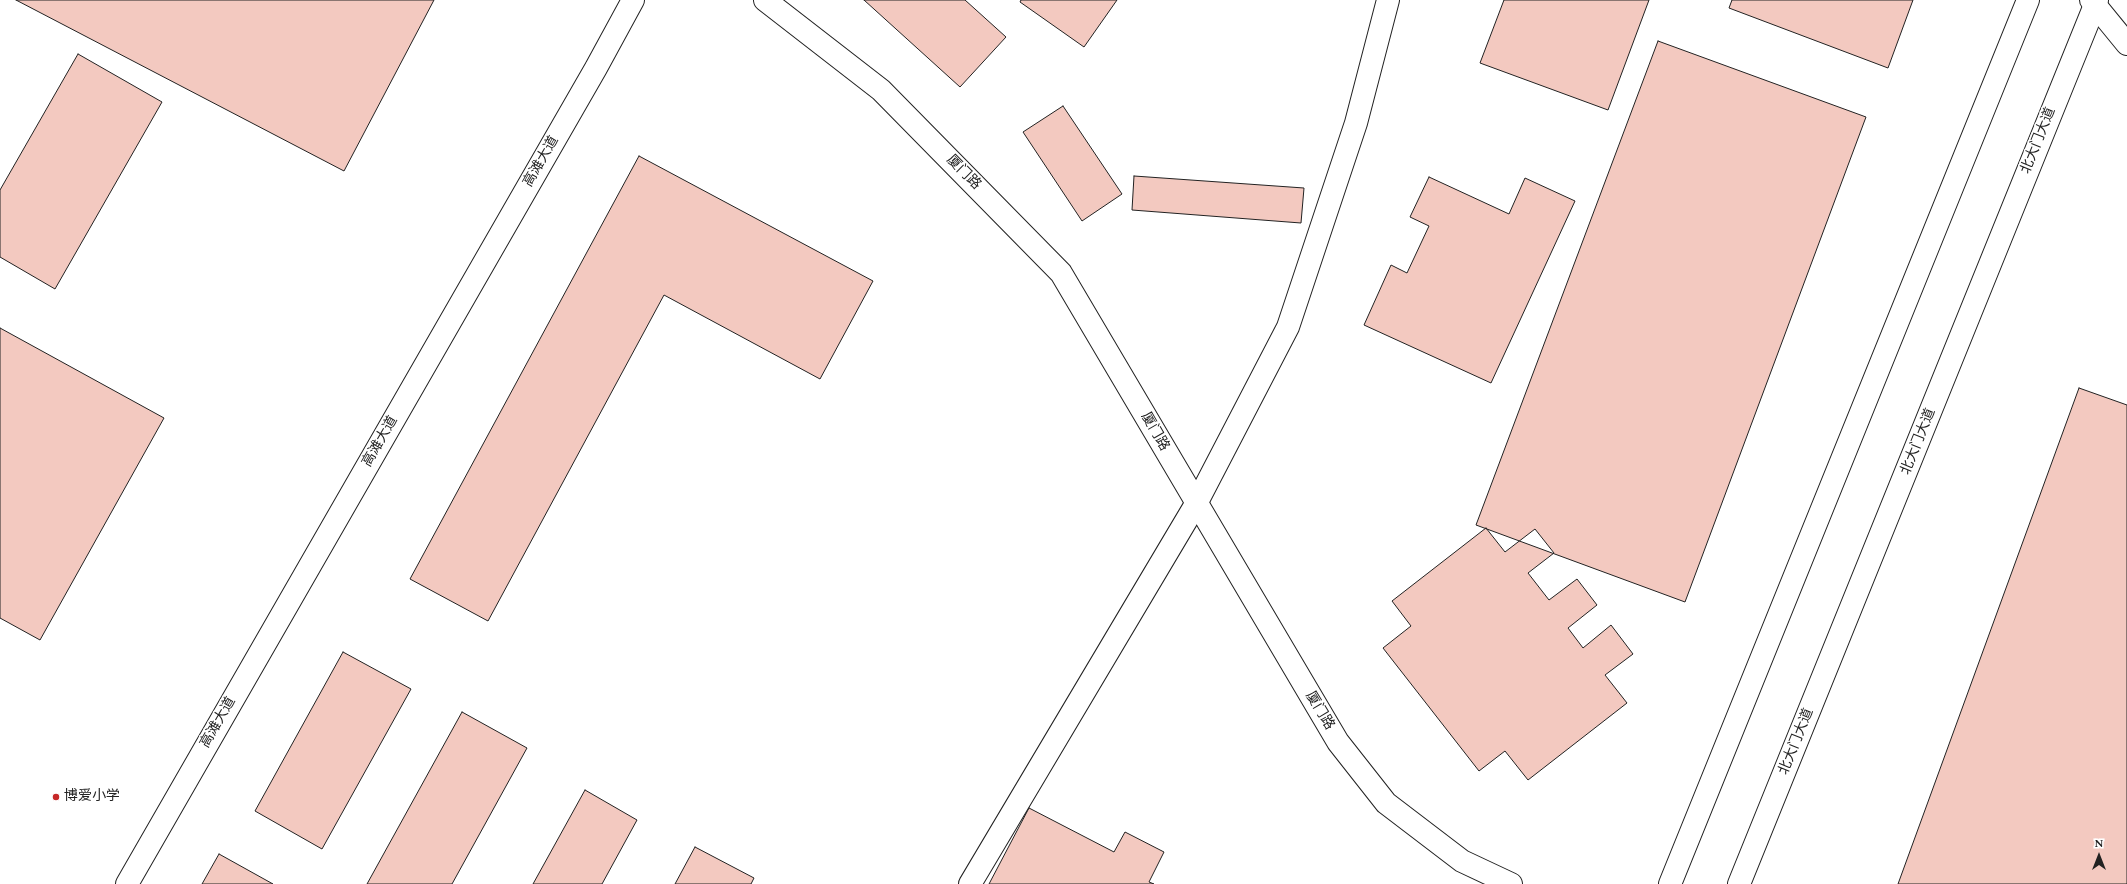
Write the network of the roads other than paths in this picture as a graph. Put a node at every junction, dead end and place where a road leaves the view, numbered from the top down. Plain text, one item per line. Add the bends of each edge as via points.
1 (633, 0) edge
2 (765, 0) edge
3 (1388, 0) edge
4 (2028, 0) edge
5 (2095, 2) edge
6 (2127, 44) edge
7 (1196, 504) junction
8 (127, 884) edge
9 (970, 884) edge
10 (1510, 884) edge
11 (1670, 884) edge
12 (1739, 884) edge

1 - 8 main road, 高滩大道
2 - 7 main road, 厦门路 via 881,90 1061,273
3 - 7 main road via 1356,123 1288,327
4 - 11 main road
5 - 6 main road
5 - 12 main road, 北大门大道
7 - 9 main road
7 - 10 main road, 厦门路 via 1338,742 1386,803 1462,861

